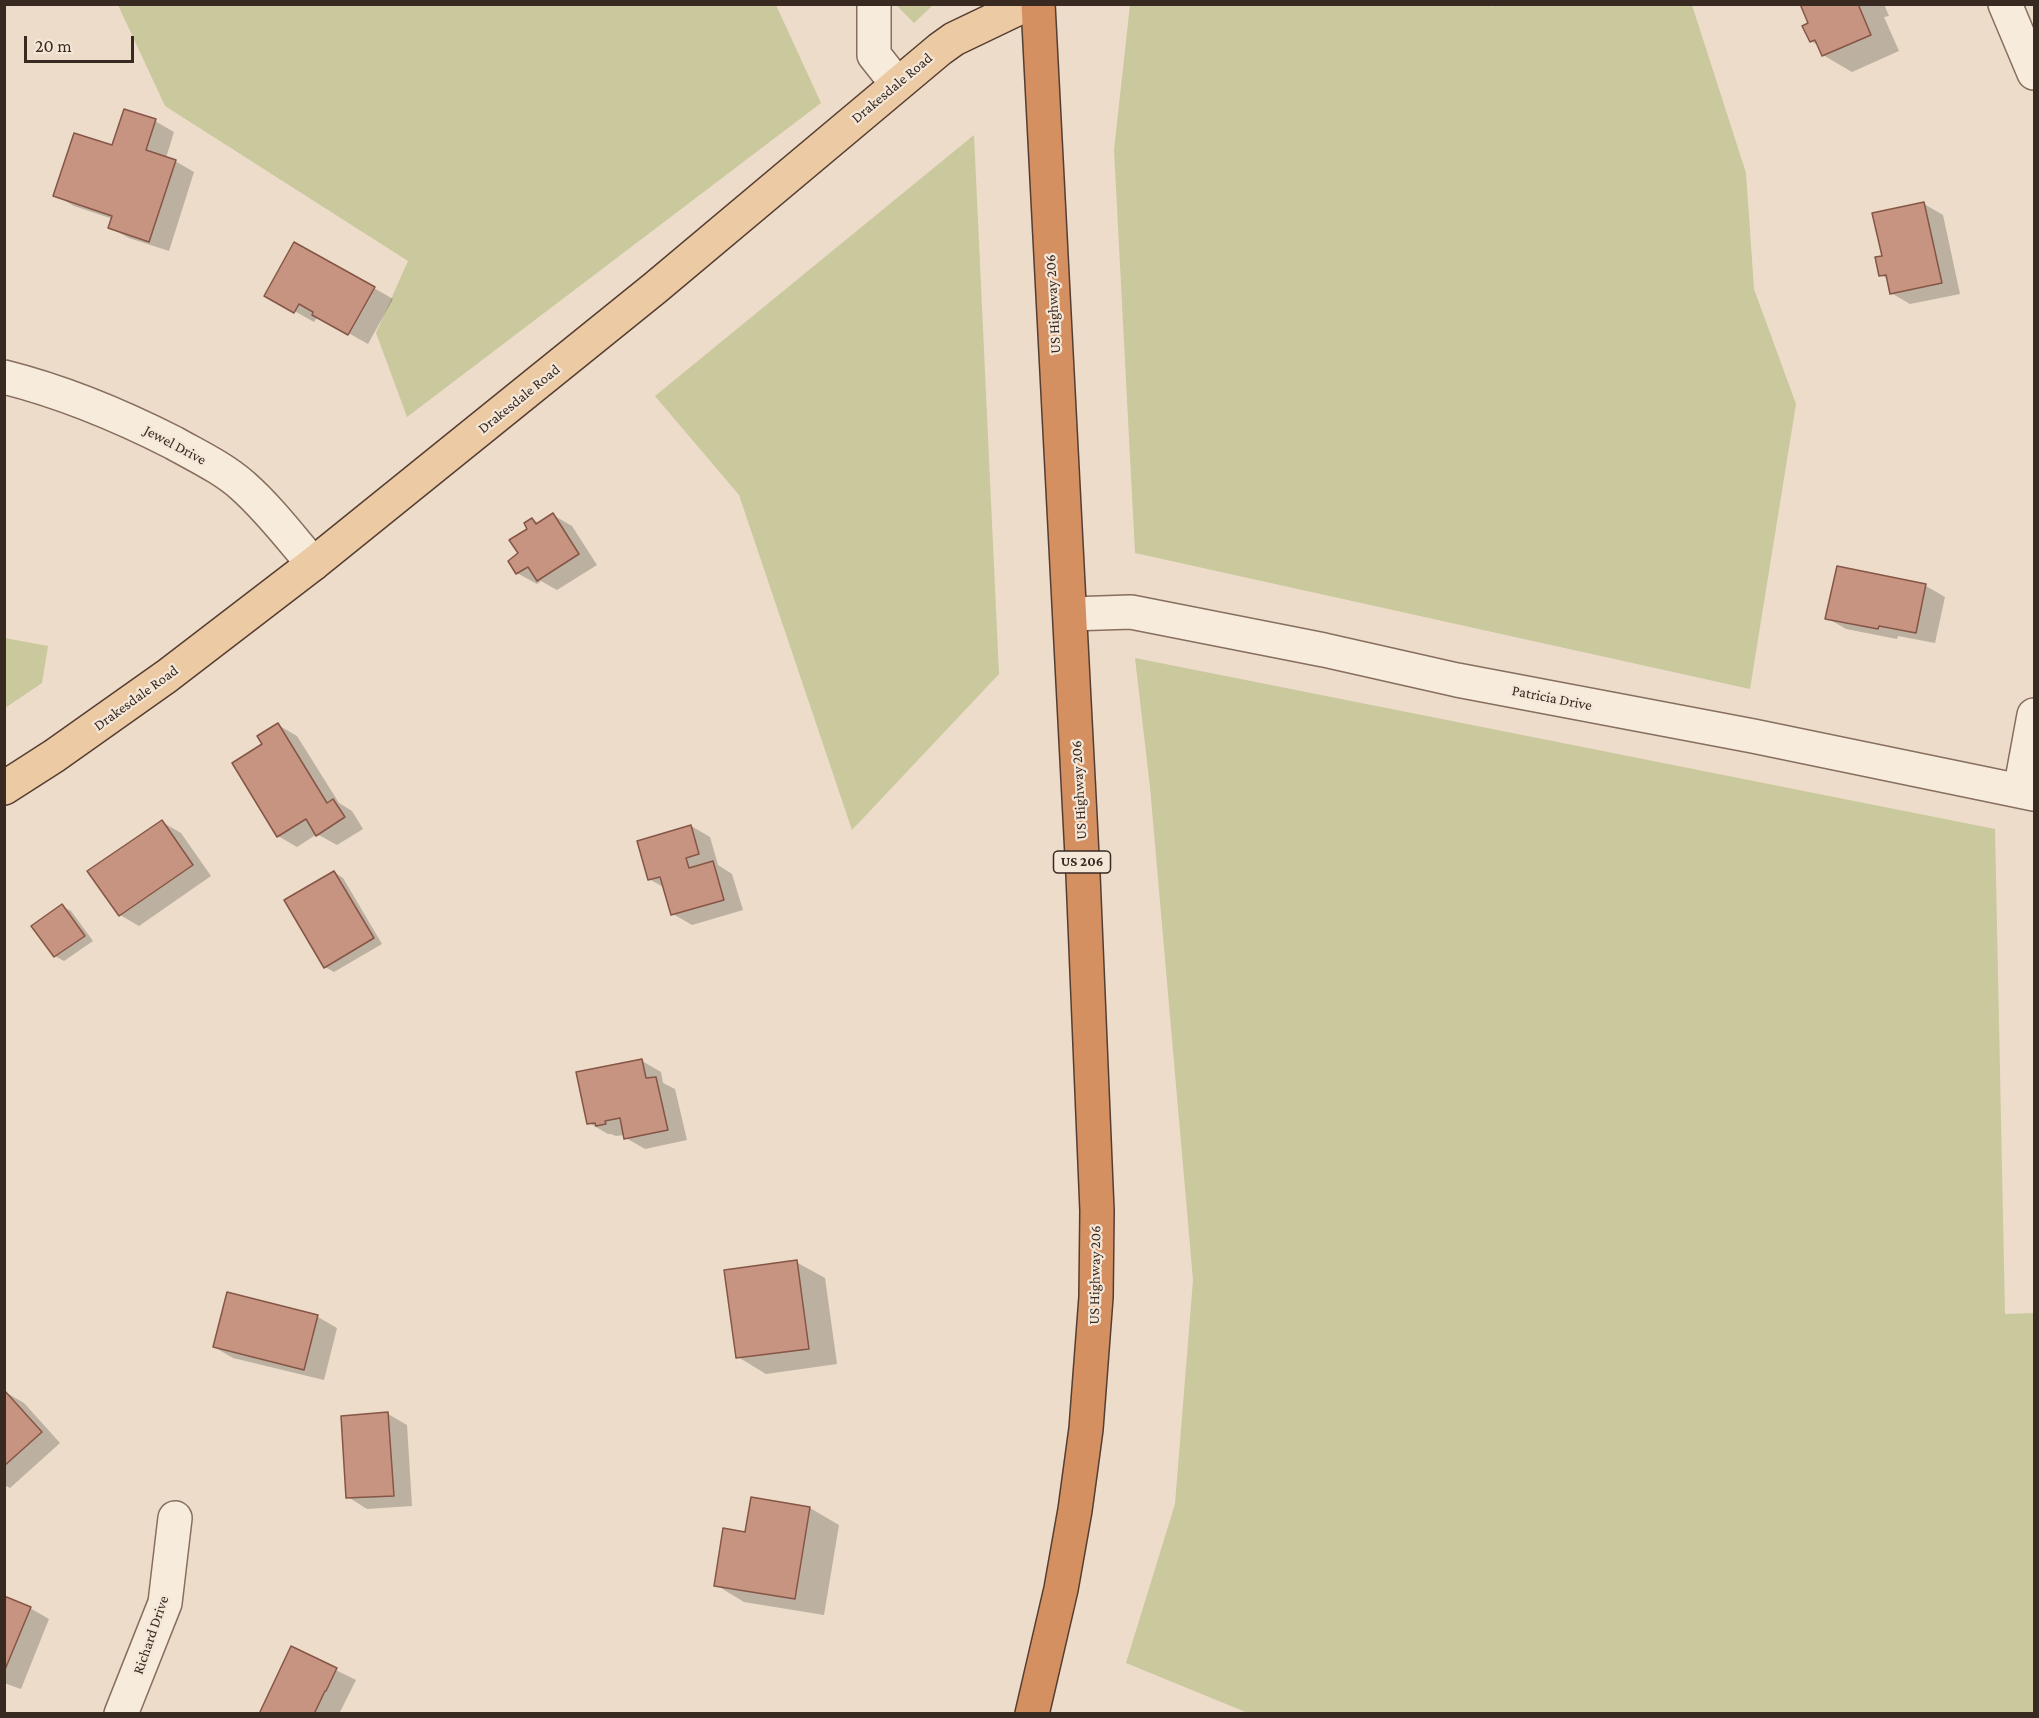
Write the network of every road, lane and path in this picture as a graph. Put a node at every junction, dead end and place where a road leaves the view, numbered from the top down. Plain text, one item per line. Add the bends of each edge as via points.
1 (874, 4) edge
2 (1027, 4) edge
3 (1038, 4) edge
4 (2005, 4) edge
5 (2034, 73) edge
6 (897, 84) junction
7 (4, 377) edge
8 (313, 564) junction
9 (1070, 614) junction
10 (2034, 715) edge
11 (4, 788) edge
12 (2027, 793) edge
13 (175, 1518) dead end
14 (121, 1713) edge
15 (1032, 1713) edge

1 - 6 street via 874,55
2 - 6 main road, Drakesdale Road via 954,39
3 - 9 highway, US Highway 206 / US 206
4 - 5 street
6 - 8 main road, Drakesdale Road via 655,288
7 - 8 street, Jewel Drive via 126,418 212,465 242,484
8 - 11 main road, Drakesdale Road via 167,676
9 - 12 street, Patricia Drive via 1131,612
9 - 15 highway, US Highway 206 / US 206 via 1095,1146 1096,1297 1086,1429 1072,1527
10 - 12 street
13 - 14 street, Richard Drive via 165,1603

